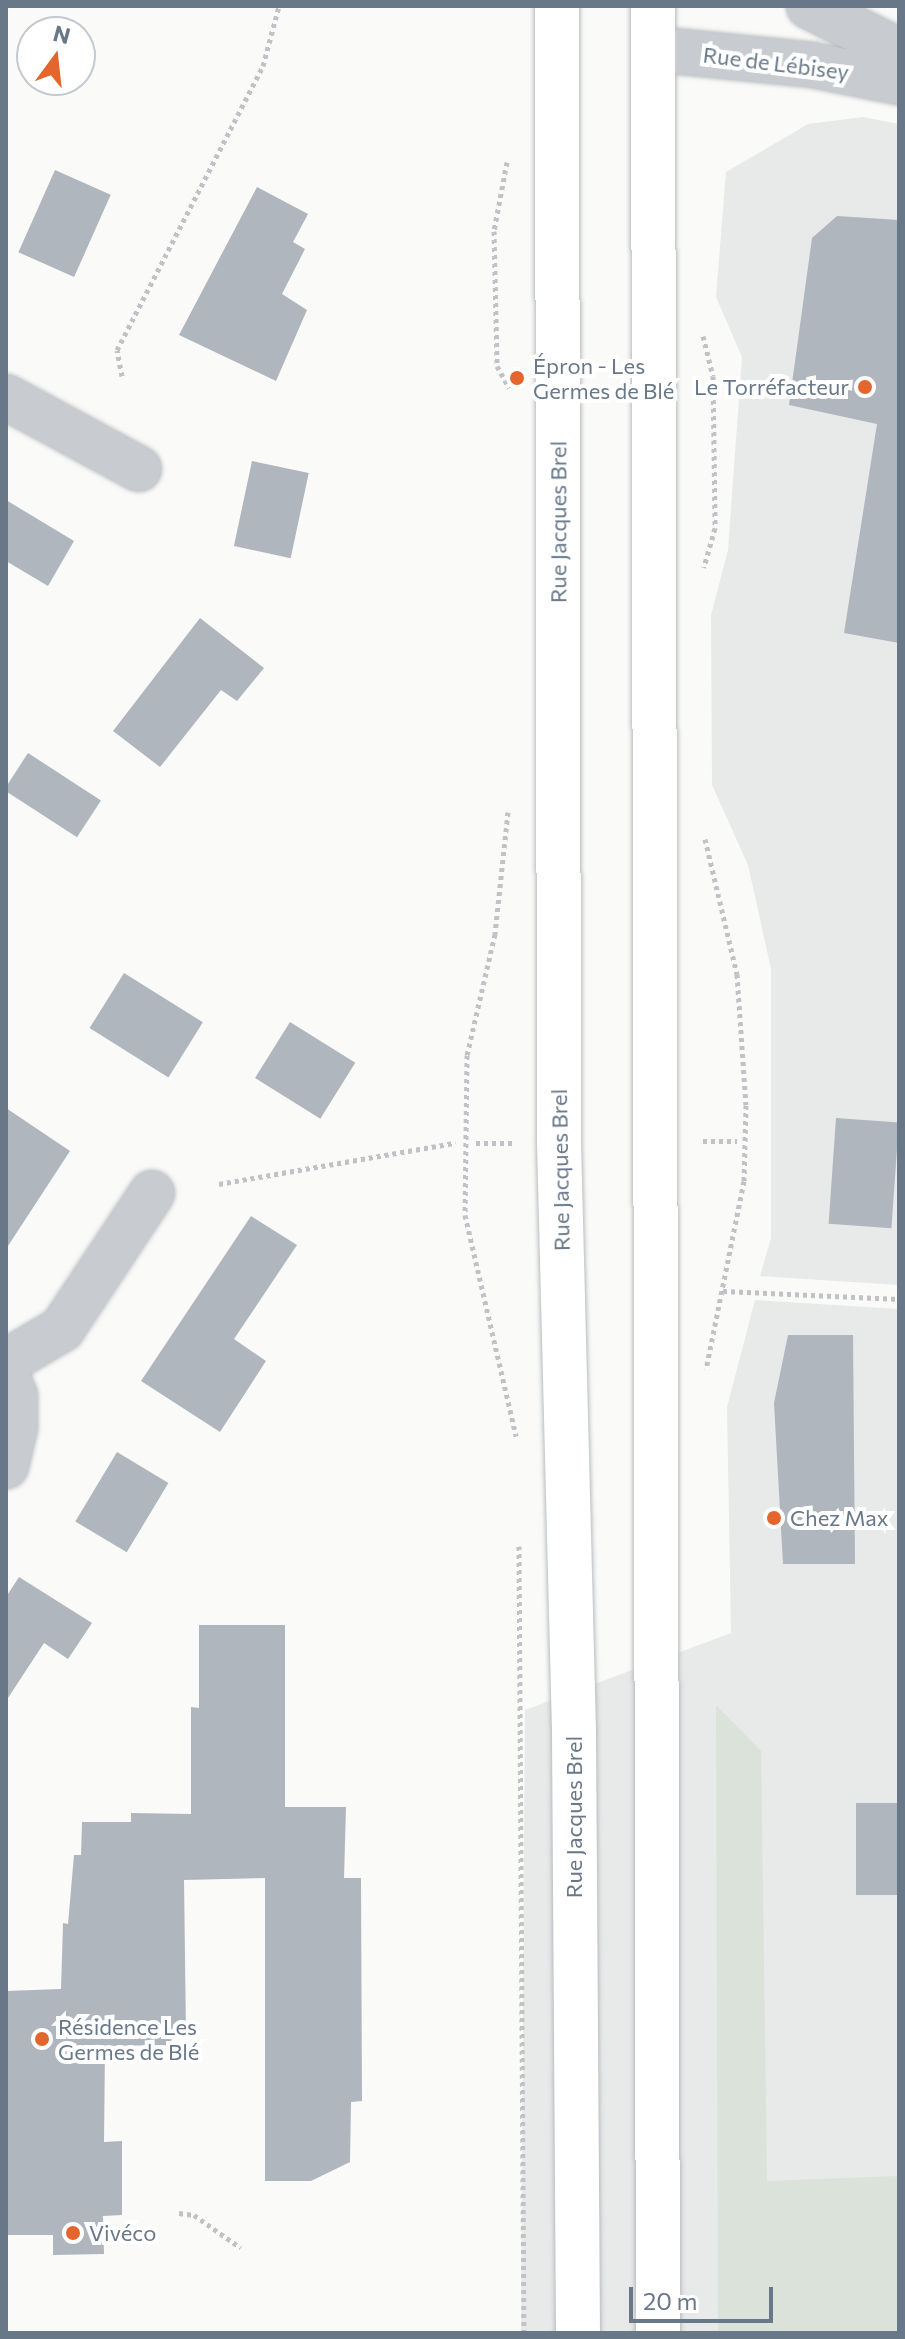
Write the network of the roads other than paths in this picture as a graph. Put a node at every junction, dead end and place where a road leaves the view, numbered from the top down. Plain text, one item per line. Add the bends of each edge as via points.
1 (557, 6) edge
2 (653, 6) edge
3 (809, 6) edge
4 (653, 49) junction
5 (899, 51) edge
6 (899, 82) edge
7 (6, 397) edge
8 (139, 469) dead end
9 (152, 1193) dead end
10 (6, 1362) edge
11 (6, 1373) edge
12 (6, 1466) edge
13 (578, 2333) edge
14 (658, 2333) edge

1 - 13 main road, Rue Jacques Brel via 559,1142 574,1732
2 - 4 main road
3 - 5 street, Rue de Lébisey
4 - 6 street, Rue de Lébisey via 812,65
4 - 14 main road
7 - 8 street
9 - 10 street via 62,1329
11 - 12 street via 15,1396 15,1427

